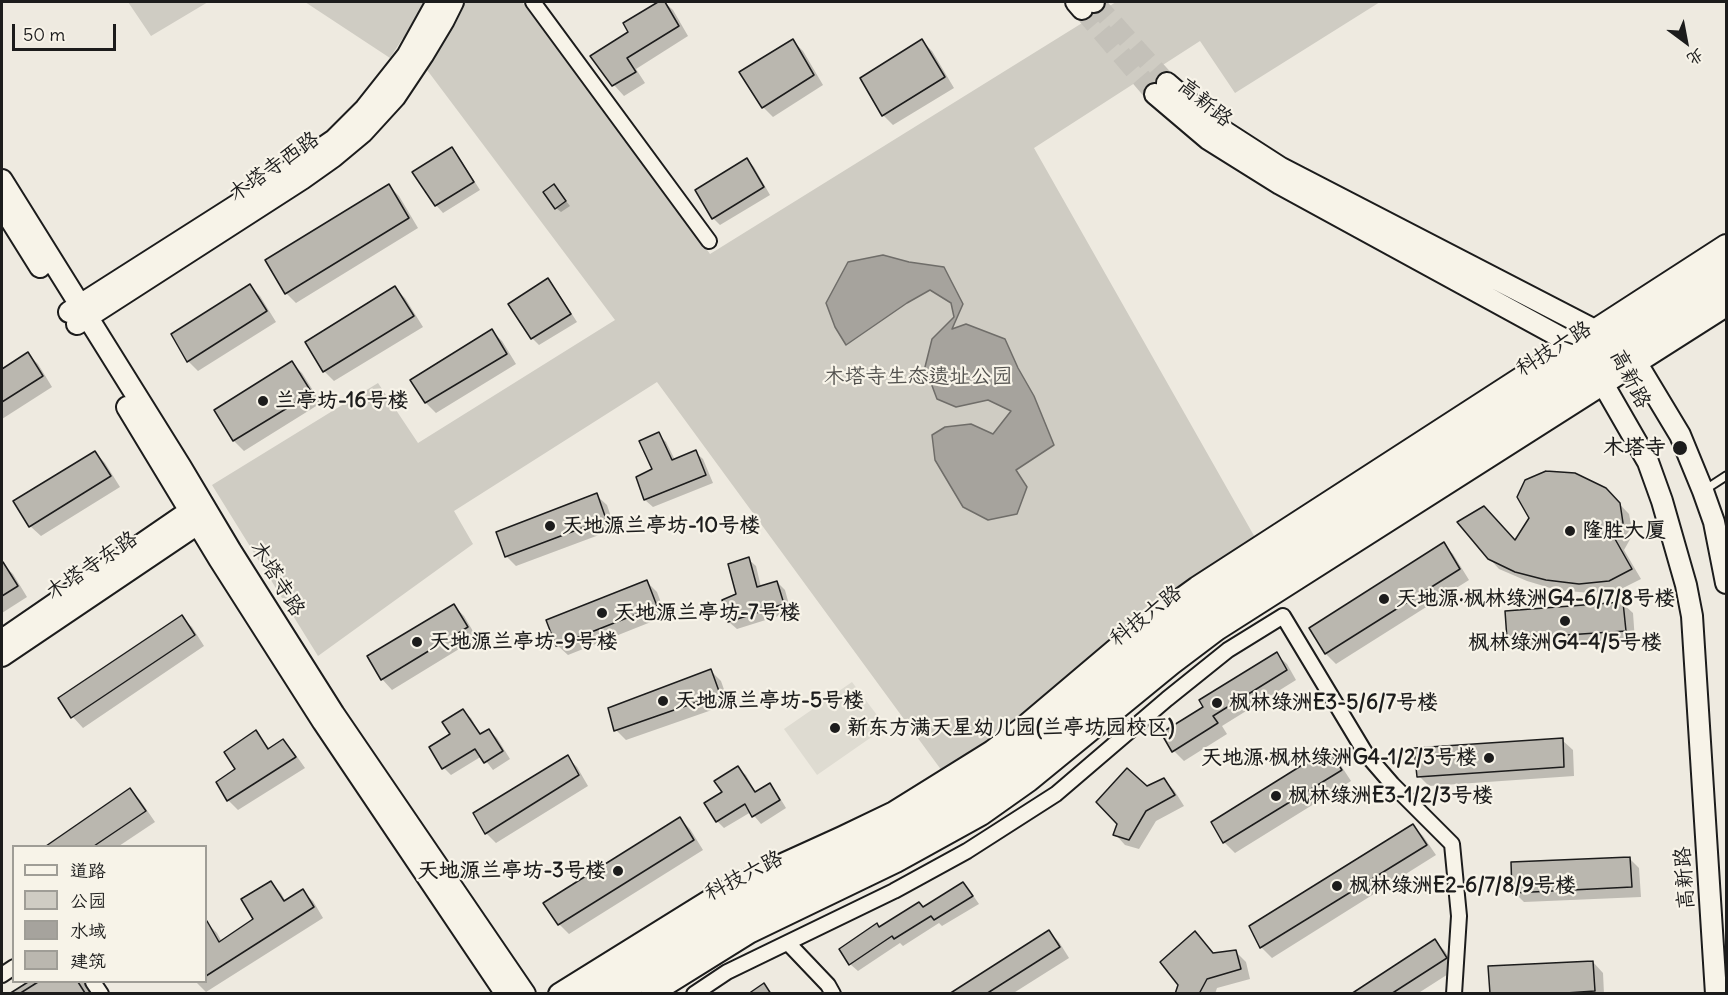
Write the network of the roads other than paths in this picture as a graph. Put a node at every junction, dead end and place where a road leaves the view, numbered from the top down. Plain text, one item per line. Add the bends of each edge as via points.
1 (437, 2) edge
2 (453, 2) edge
3 (533, 2) edge
4 (2, 180) edge
5 (2, 206) edge
6 (709, 241) dead end
7 (1726, 245) edge
8 (1726, 267) edge
9 (1726, 284) edge
10 (1726, 306) edge
11 (78, 315) junction
12 (1595, 330) junction
13 (1573, 344) junction
14 (1626, 350) junction
15 (1596, 369) junction
16 (1726, 476) edge
17 (1703, 491) junction
18 (200, 513) junction
19 (1726, 583) edge
20 (2, 640) edge
21 (2, 656) edge
22 (1720, 942) edge
23 (788, 944) junction
24 (506, 993) edge
25 (525, 993) edge
26 (559, 993) edge
27 (591, 993) edge
28 (619, 993) edge
29 (651, 993) edge
30 (694, 993) edge
31 (833, 993) edge
32 (1454, 993) edge
33 (1716, 993) edge

1 - 11 main road, 木塔寺西路 via 407,56 365,109 334,140
2 - 11 main road, 木塔寺西路 via 394,98 363,132 302,179
3 - 6 street
4 - 11 main road, 木塔寺路
5 - 11 main road, 木塔寺路
7 - 12 main road
8 - 14 main road, 科技六路
9 - 14 main road, 科技六路
10 - 14 main road
11 - 18 main road, 木塔寺路
12 - 13 main road
12 - 13 main road, 高新路 via 1281,168 1161,88 1208,139 1280,184
12 - 14 main road, 高新路
13 - 15 main road, 高新路
13 - 26 main road via 1197,587 1143,626 992,751 894,812 715,897
14 - 15 main road, 科技六路
14 - 15 main road
14 - 17 main road, 高新路 via 1680,435
15 - 22 main road, 高新路 via 1648,462 1686,585 1692,616
15 - 27 main road, 科技六路 via 1238,577 1162,632 1013,756 940,803 856,849 737,905
15 - 28 main road, 科技六路 via 1183,634 1017,771 950,814 872,858 763,907
15 - 29 main road via 1217,630 981,815 896,862 748,933
16 - 17 lane
17 - 19 main road, 高新路 via 1714,522
18 - 20 main road, 木塔寺东路
18 - 21 main road, 木塔寺东路
18 - 24 main road, 木塔寺路 via 219,559 323,722
18 - 25 main road, 木塔寺路 via 231,551 334,714
22 - 33 main road, 高新路
23 - 30 street via 727,972
23 - 31 street
23 - 32 street via 967,851 1056,794 1228,650 1282,616 1366,754 1452,844 1460,916

